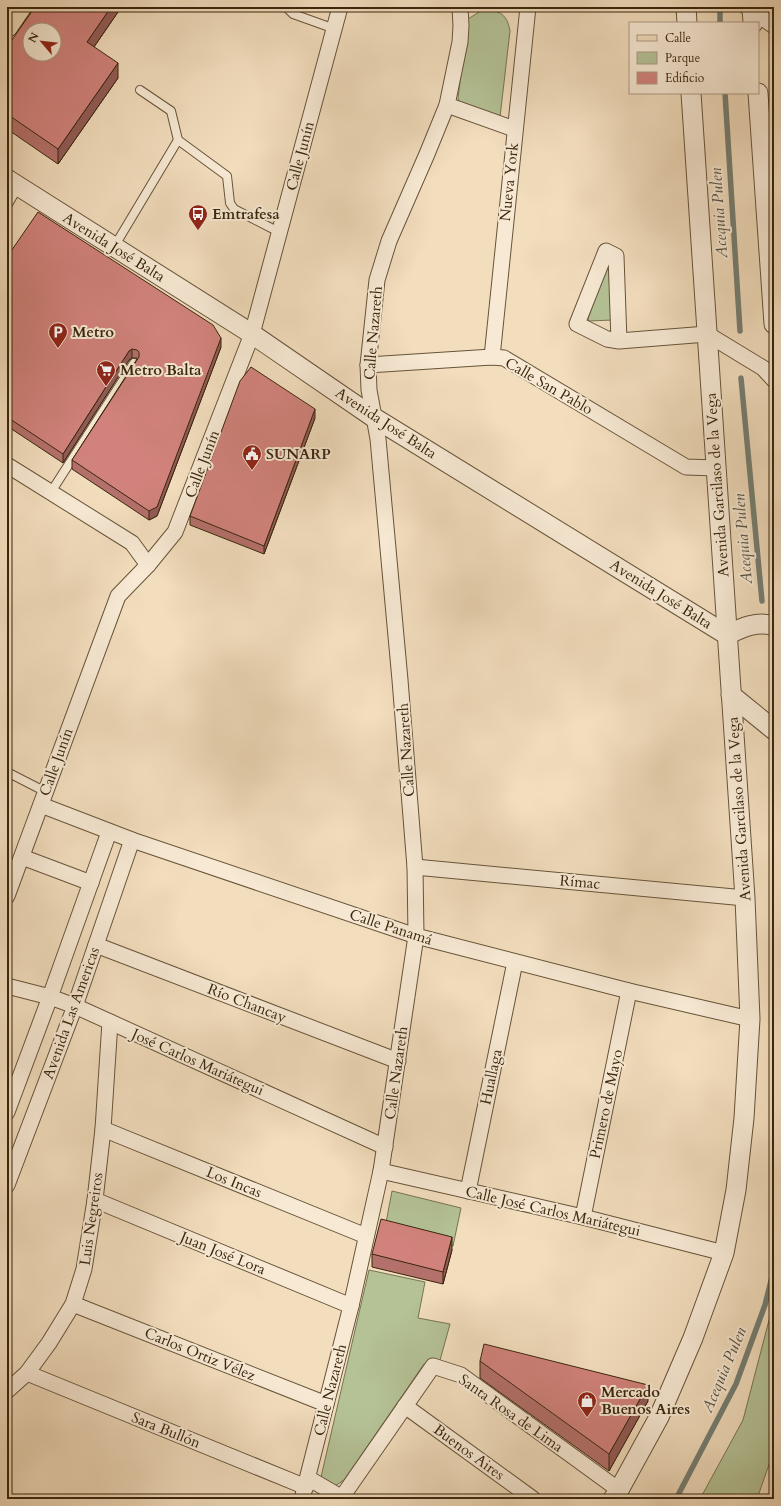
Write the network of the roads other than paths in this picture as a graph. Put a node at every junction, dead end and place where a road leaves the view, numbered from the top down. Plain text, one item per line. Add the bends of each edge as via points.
1 (20, 7) edge
2 (288, 7) edge
3 (340, 7) edge
4 (460, 7) edge
5 (528, 7) edge
6 (686, 7) edge
7 (751, 12) edge
8 (687, 22) edge
9 (7, 26) edge
10 (774, 26) edge
11 (334, 29) junction
12 (140, 90) dead end
13 (691, 94) edge
14 (758, 94) edge
15 (447, 105) junction
16 (514, 129) junction
17 (178, 140) junction
18 (13, 183) edge
19 (769, 186) edge
20 (7, 206) edge
21 (279, 232) junction
22 (114, 247) junction
23 (774, 324) edge
24 (252, 334) junction
25 (707, 334) junction
26 (620, 341) junction
27 (492, 357) junction
28 (134, 363) edge
29 (368, 365) junction
30 (774, 380) edge
31 (373, 417) junction
32 (7, 464) edge
33 (716, 468) junction
34 (51, 492) junction
35 (148, 565) junction
36 (774, 626) edge
37 (727, 635) junction
38 (731, 695) junction
39 (774, 730) edge
40 (7, 772) edge
41 (43, 799) junction
42 (109, 832) junction
43 (132, 840) junction
44 (22, 857) junction
45 (414, 867) junction
46 (91, 883) junction
47 (7, 896) edge
48 (745, 898) junction
49 (416, 936) junction
50 (96, 945) junction
51 (515, 962) junction
52 (7, 986) edge
53 (629, 991) junction
54 (50, 997) junction
55 (75, 1006) junction
56 (750, 1019) junction
57 (110, 1022) junction
58 (398, 1061) junction
59 (7, 1112) edge
60 (103, 1129) junction
61 (385, 1148) junction
62 (381, 1171) junction
63 (7, 1185) edge
64 (468, 1191) junction
65 (95, 1200) junction
66 (583, 1217) junction
67 (366, 1236) junction
68 (724, 1253) junction
69 (73, 1304) junction
70 (351, 1306) junction
71 (27, 1374) junction
72 (7, 1391) edge
73 (326, 1404) junction
74 (405, 1406) junction
75 (305, 1488) edge
76 (616, 1495) edge
77 (343, 1498) edge
78 (533, 1499) edge

1 - 9 main road
2 - 11 lane via 293,14
3 - 11 street, Calle Junín
4 - 15 street, Calle Nazareth via 460,42
5 - 16 street, Nueva York
6 - 8 street
7 - 10 street
11 - 21 street, Calle Junín
12 - 17 lane via 171,111
13 - 25 street, Avenida Garcilaso de la Vega
14 - 19 street
15 - 16 street
15 - 29 street, Calle Nazareth via 389,241 377,280
16 - 27 street, Nueva York
17 - 21 lane via 227,176 230,203 234,209
17 - 22 lane
18 - 20 lane
18 - 22 street, Avenida José Balta
19 - 23 street
21 - 24 street, Calle Junín
22 - 24 street, Avenida José Balta
24 - 31 street, Avenida José Balta
24 - 35 street, Calle Junín via 176,532
25 - 26 street
25 - 30 street via 762,368
25 - 33 street, Avenida Garcilaso de la Vega
26 - 26 street via 616,256 606,251 577,324
27 - 29 street, Calle San Pablo
27 - 33 street, Calle San Pablo via 504,358 686,467
28 - 34 lane
29 - 31 street, Calle Nazareth
31 - 37 street, Avenida José Balta
31 - 45 street, Calle Nazareth via 378,439 399,665
32 - 34 street
33 - 37 street, Avenida Garcilaso de la Vega
34 - 35 street via 132,543
35 - 41 street, Calle Junín via 118,596
36 - 37 street, Avenida José Balta via 761,624 743,627
37 - 38 street, Avenida Garcilaso de la Vega
38 - 39 street
38 - 48 street, Avenida Garcilaso de la Vega
40 - 41 lane
41 - 42 street, Calle Panamá
41 - 44 street, Calle Junín
42 - 43 street, Calle Panamá
42 - 46 street, Avenida Las Americas
43 - 49 street, Calle Panamá
43 - 50 street, Avenida Las Americas
44 - 46 street
44 - 47 street, Calle Junín
45 - 48 street, Rímac
45 - 49 street, Calle Nazareth
46 - 54 street, Avenida Las Americas
48 - 56 street, Avenida Garcilaso de la Vega
49 - 51 street, Calle Panamá
49 - 58 street, Calle Nazareth
50 - 55 street, Avenida Las Americas
50 - 58 street, Río Chancay
51 - 53 street, Calle Panamá
51 - 64 street, Huallaga
52 - 54 street, José Carlos Mariátegui
53 - 56 street, Calle Panamá
53 - 66 street, Primero de Mayo
54 - 55 street, José Carlos Mariátegui
54 - 59 street, Avenida Las Americas
55 - 57 street, José Carlos Mariátegui
55 - 63 street, Avenida Las Americas
56 - 68 street, Avenida Garcilaso de la Vega via 744,1118 736,1190
57 - 60 street, Luis Negreiros
57 - 61 street, José Carlos Mariátegui
58 - 61 street, Calle Nazareth
60 - 65 street, Luis Negreiros
60 - 67 street, Los Incas
61 - 62 street, Calle Nazareth
62 - 64 street, Calle José Carlos Mariátegui
62 - 67 street, Calle Nazareth
64 - 66 street, Calle José Carlos Mariátegui
65 - 69 street, Luis Negreiros via 84,1269
65 - 70 street, Juan José Lora
66 - 68 street, Calle José Carlos Mariátegui
67 - 70 street, Calle Nazareth
68 - 76 street, Avenida Garcilaso de la Vega via 693,1338 659,1417
69 - 71 street, Luis Negreiros
69 - 73 street, Carlos Ortiz Vélez
70 - 73 street, Calle Nazareth
71 - 72 street, Luis Negreiros
71 - 75 street, Sara Bullón
73 - 75 street, Calle Nazareth
74 - 76 street, Santa Rosa de Lima via 433,1366 461,1375
74 - 77 street, Santa Rosa de Lima
74 - 78 street, Buenos Aires
75 - 77 street, Sara Bullón

